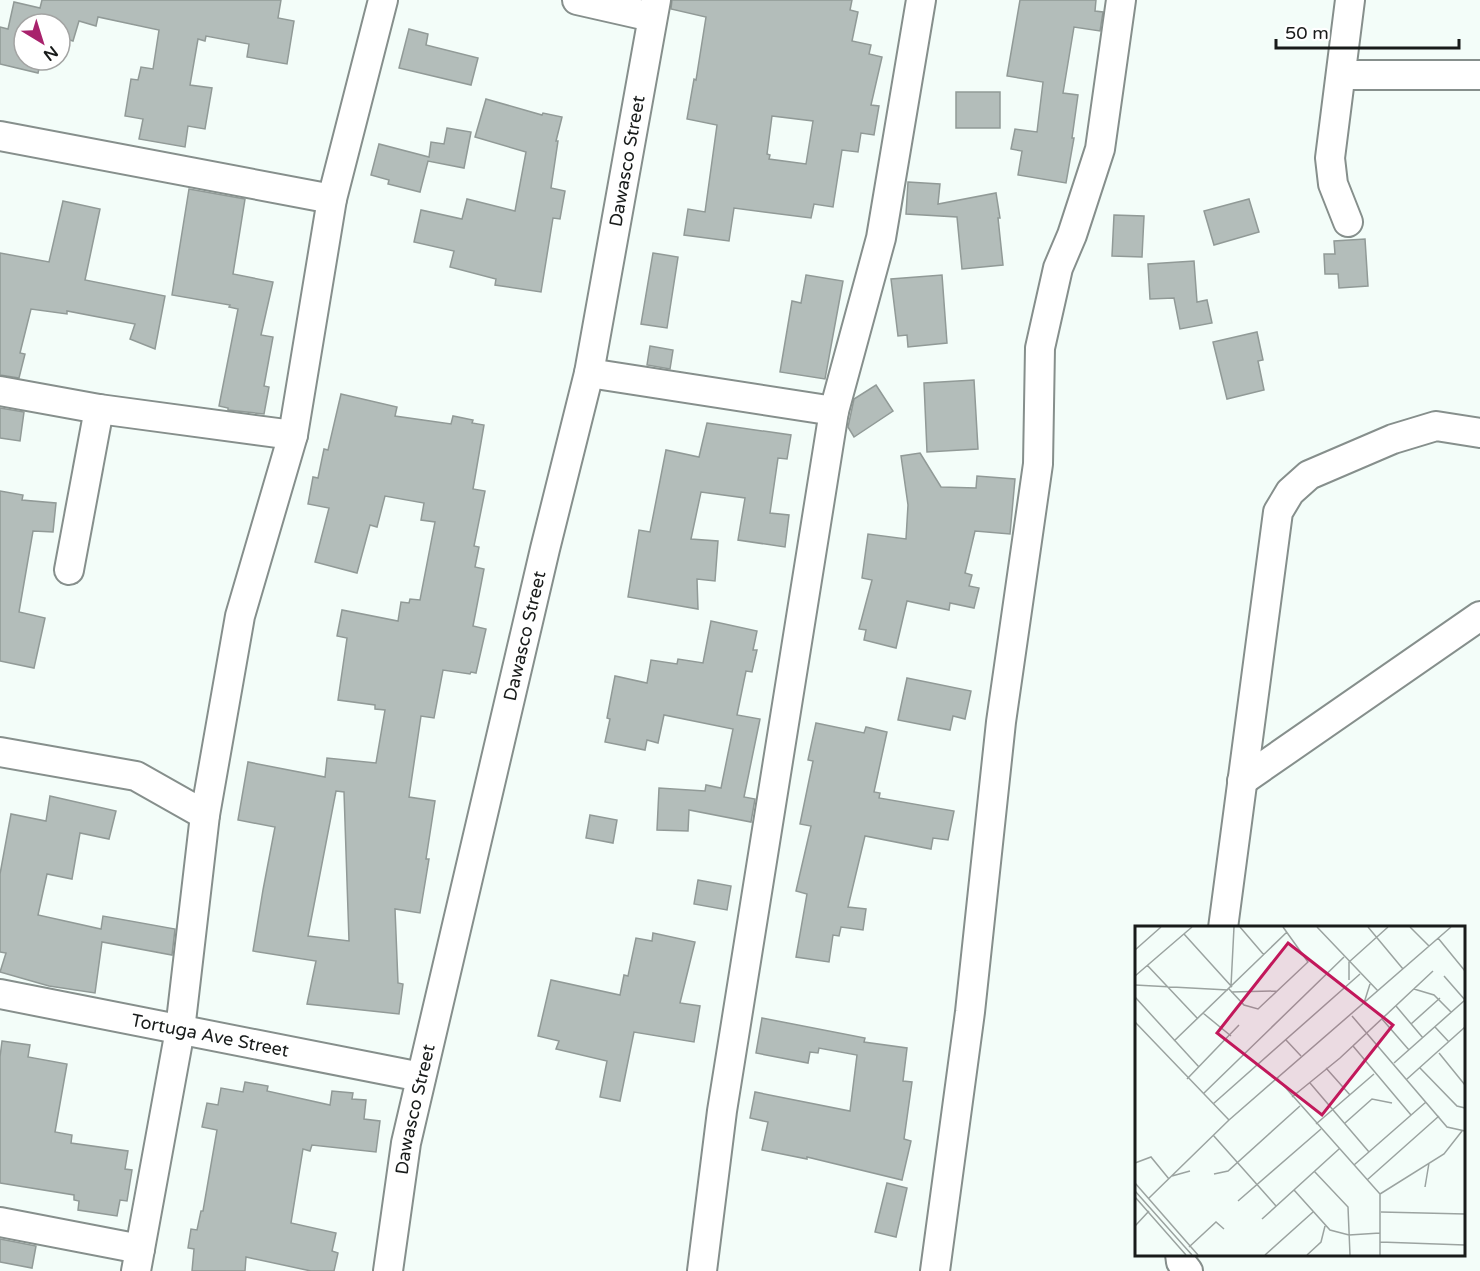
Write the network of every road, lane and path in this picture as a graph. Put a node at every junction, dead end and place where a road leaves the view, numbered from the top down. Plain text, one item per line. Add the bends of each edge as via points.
1 (383, 0) edge
2 (577, 0) edge
3 (921, 0) edge
4 (1120, 0) edge
5 (1350, 0) edge
6 (654, 8) edge
7 (1341, 75) junction
8 (1480, 75) edge
9 (0, 136) edge
10 (332, 199) junction
11 (1348, 222) dead end
12 (589, 373) junction
13 (0, 391) edge
14 (99, 409) junction
15 (834, 411) junction
16 (1480, 433) edge
17 (293, 435) junction
18 (69, 570) dead end
19 (1480, 616) edge
20 (0, 752) edge
21 (1242, 781) junction
22 (205, 815) junction
23 (1223, 926) edge
24 (0, 994) edge
25 (180, 1030) junction
26 (421, 1077) junction
27 (0, 1222) edge
28 (1180, 1256) edge
29 (390, 1258) edge
30 (138, 1260) edge
31 (401, 1271) edge
32 (702, 1271) edge
33 (935, 1271) edge
34 (1188, 1271) edge

1 - 10 street
2 - 6 street
3 - 15 street via 881,238
4 - 33 street via 1100,149 1058,268 1040,348 1038,464 1001,722 970,1012
5 - 7 street
6 - 12 street, Dawasco Street
7 - 8 street
7 - 11 street via 1330,159 1333,184
9 - 10 street
10 - 17 street
12 - 15 street
12 - 26 street, Dawasco Street
13 - 14 street
14 - 17 street
14 - 18 street
15 - 32 street via 722,1111
16 - 21 street via 1436,426 1393,439 1309,475 1290,492 1278,512
17 - 22 street via 240,616
19 - 21 street
20 - 22 street via 136,776
21 - 23 street
22 - 25 street
24 - 25 street, Tortuga Ave Street
25 - 26 street, Tortuga Ave Street
25 - 30 street
26 - 29 street, Dawasco Street via 406,1143
27 - 30 street
28 - 34 street
29 - 31 street

